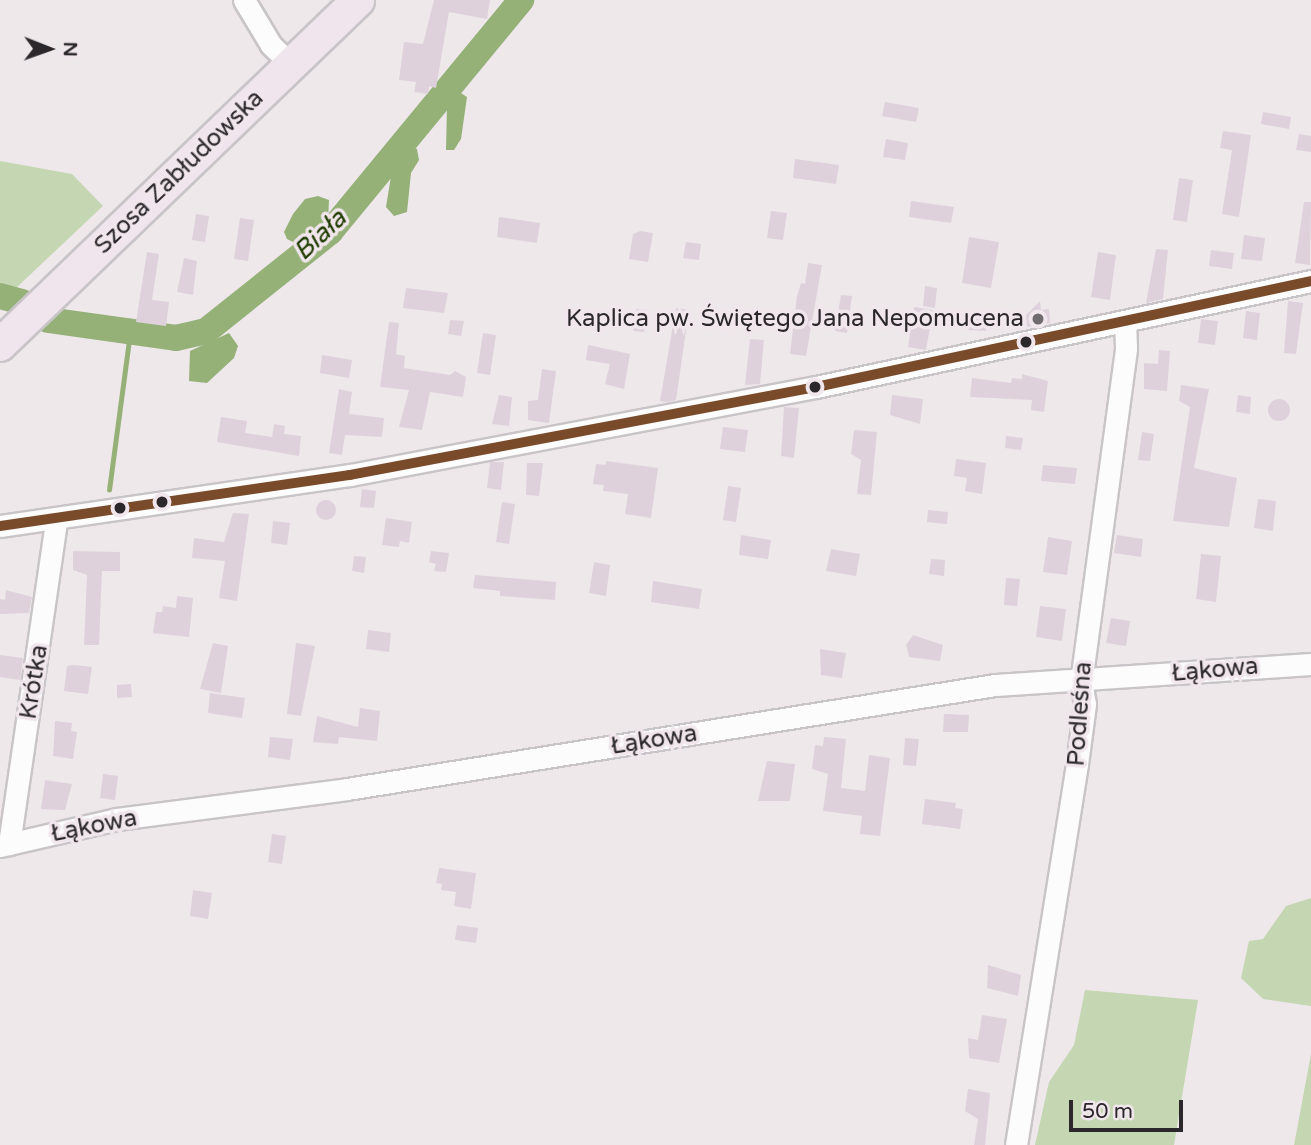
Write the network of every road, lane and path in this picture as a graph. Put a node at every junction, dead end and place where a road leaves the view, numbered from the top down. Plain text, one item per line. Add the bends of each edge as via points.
1 (244, 0) edge
2 (358, 0) edge
3 (291, 64) junction
4 (1311, 281) edge
5 (1125, 323) junction
6 (0, 345) edge
7 (56, 520) junction
8 (0, 526) edge
9 (1311, 664) edge
10 (1081, 682) junction
11 (4, 845) edge
12 (1016, 1145) edge

1 - 3 street via 271,45
2 - 3 highway, Szosa Zabłudowska
3 - 6 highway, Szosa Zabłudowska
4 - 5 street
5 - 7 street via 350,475
5 - 10 street, Podleśna via 1126,348
7 - 8 street
7 - 11 street, Krótka
9 - 10 street, Łąkowa
10 - 11 street, Łąkowa via 995,685 361,786 117,819
10 - 12 street, Podleśna via 1085,704 1077,764

